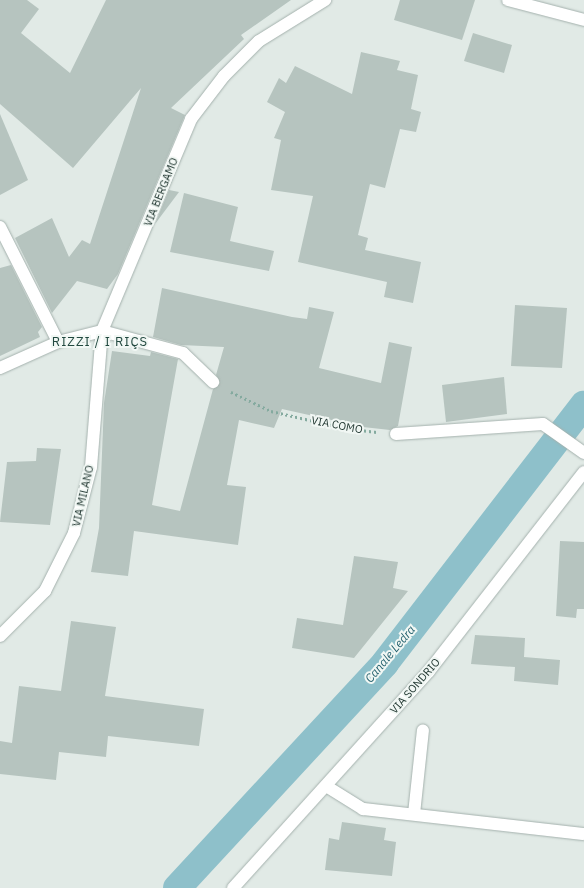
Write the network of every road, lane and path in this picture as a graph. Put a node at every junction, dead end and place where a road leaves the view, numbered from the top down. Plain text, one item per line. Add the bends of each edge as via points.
1 (325, 0) edge
2 (508, 0) edge
3 (584, 20) edge
4 (0, 227) edge
5 (102, 331) junction
6 (58, 342) junction
7 (0, 368) edge
8 (213, 382) joint
9 (396, 434) joint
10 (581, 451) edge
11 (584, 472) edge
12 (0, 636) edge
13 (423, 730) dead end
14 (326, 786) junction
15 (414, 814) junction
16 (584, 834) edge
17 (233, 888) edge

1 - 5 street, VIA BERGAMO via 258,41 224,76 191,119
2 - 3 street
4 - 6 street
5 - 6 street
5 - 8 street via 183,353
5 - 12 street, VIA MILANO via 90,467 74,533 45,591
6 - 7 street
8 - 9 path, VIA COMO via 272,411 344,428
9 - 10 street via 543,424
11 - 14 street, VIA SONDRIO via 434,665
13 - 15 street
14 - 15 street via 363,809
14 - 17 street, VIA SONDRIO
15 - 16 street

